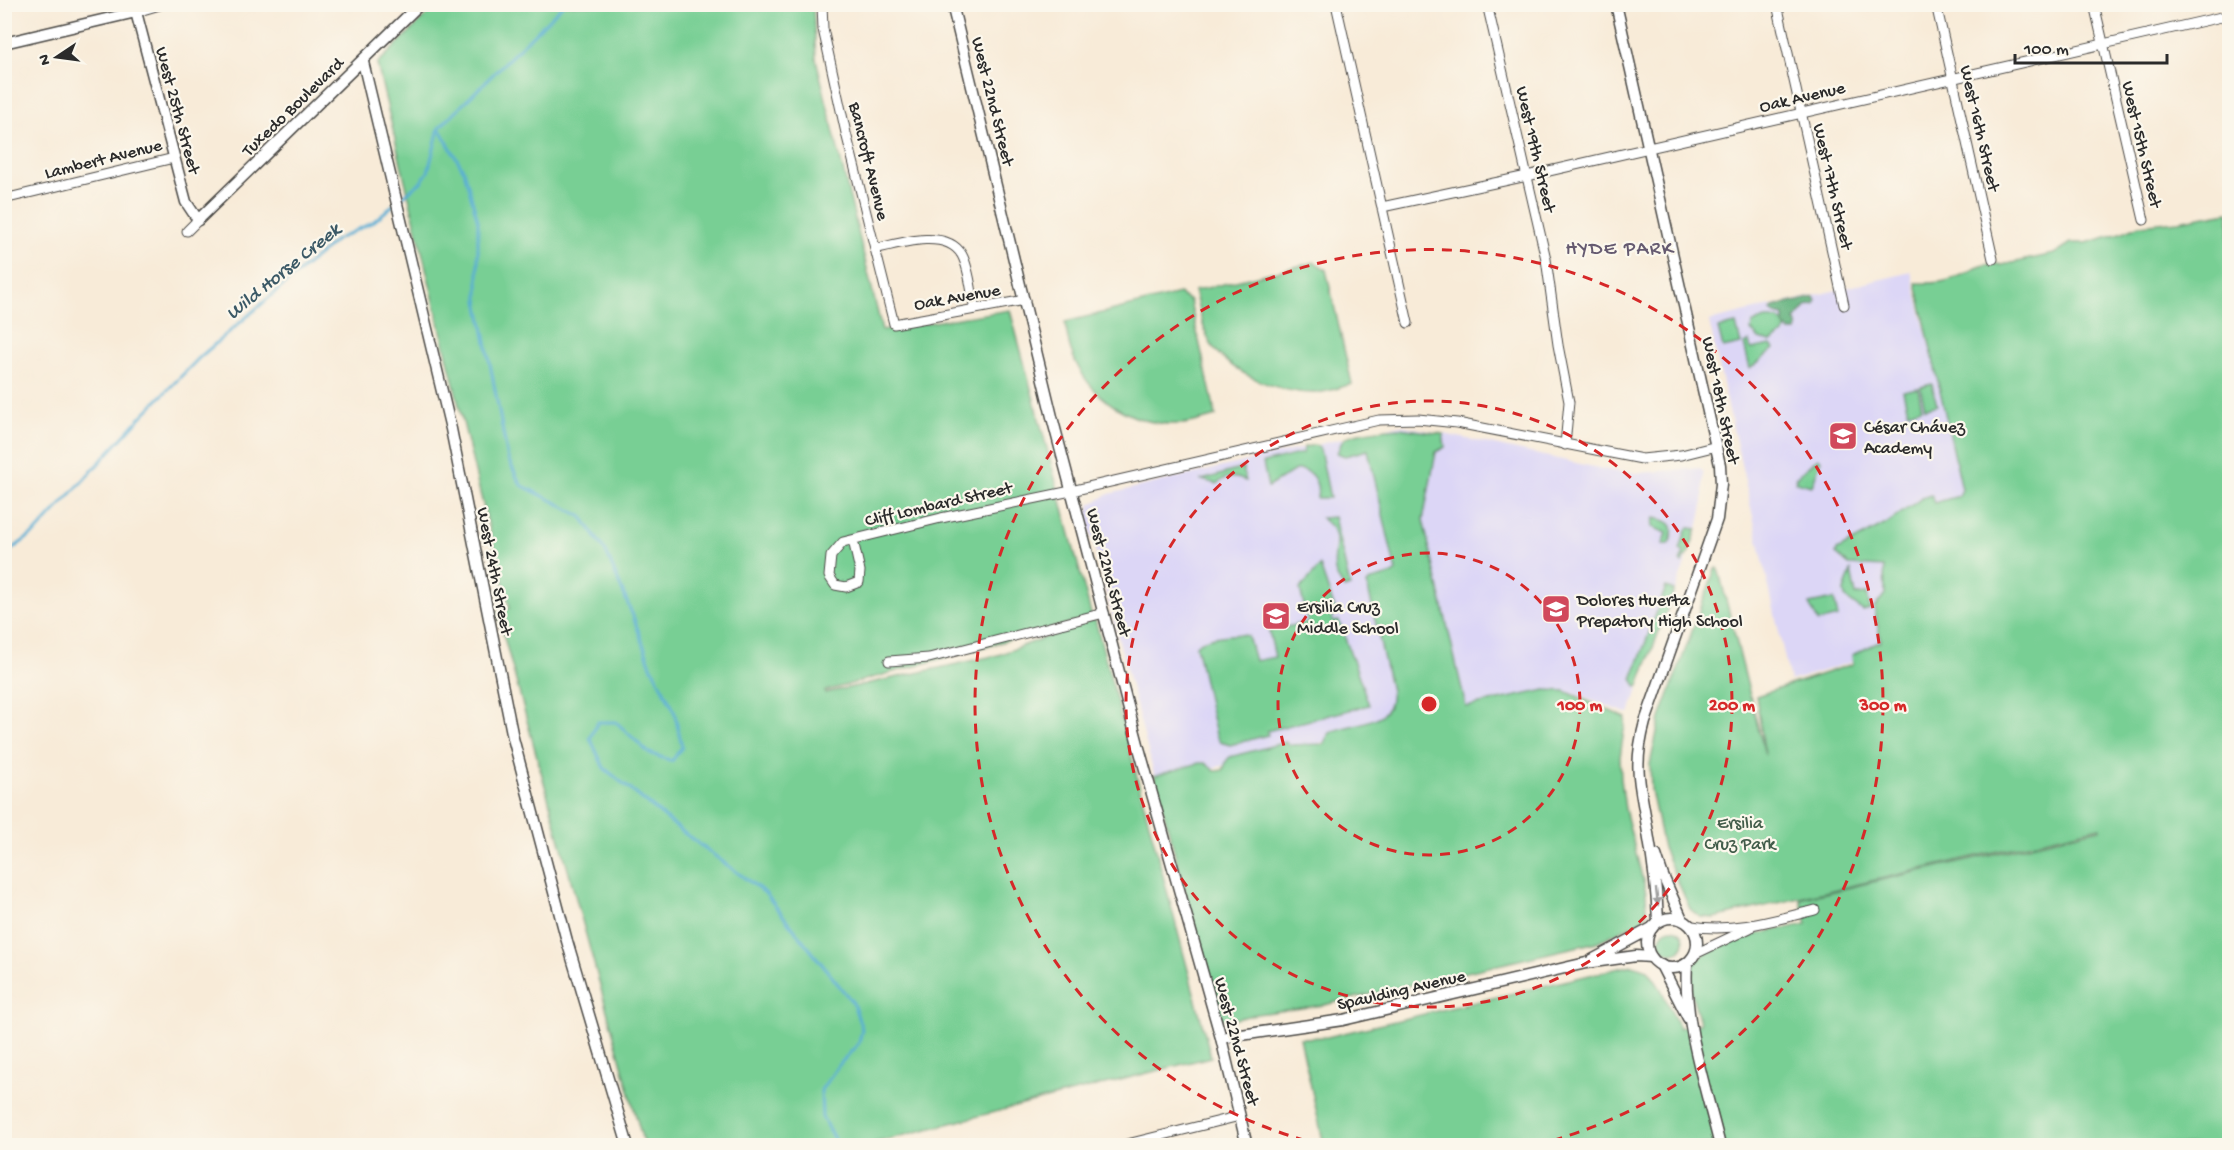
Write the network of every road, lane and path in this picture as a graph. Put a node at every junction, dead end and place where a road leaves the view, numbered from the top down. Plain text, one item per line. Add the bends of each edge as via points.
1 (163, 4) edge
2 (420, 4) edge
3 (822, 4) edge
4 (952, 4) edge
5 (1336, 4) edge
6 (1487, 4) edge
7 (1616, 4) edge
8 (1777, 4) edge
9 (1936, 4) edge
10 (2094, 4) edge
11 (135, 8) edge
12 (2229, 15) edge
13 (4, 43) edge
14 (2103, 44) junction
15 (363, 62) junction
16 (1953, 78) junction
17 (1801, 113) junction
18 (1648, 147) junction
19 (174, 158) junction
20 (1527, 176) junction
21 (4, 198) edge
22 (1382, 207) junction
23 (198, 220) junction
24 (2144, 220) dead end
25 (186, 231) dead end
26 (875, 249) junction
27 (1993, 259) dead end
28 (1025, 300) junction
29 (1844, 305) dead end
30 (975, 309) junction
31 (1408, 323) dead end
32 (894, 324) joint
33 (1565, 445) junction
34 (1717, 446) junction
35 (1071, 491) junction
36 (853, 540) junction
37 (1104, 613) junction
38 (889, 661) dead end
39 (1648, 832) junction
40 (1815, 910) dead end
41 (1682, 919) junction
42 (1766, 922) junction
43 (1655, 924) junction
44 (1692, 926) junction
45 (1695, 954) junction
46 (1651, 957) junction
47 (1586, 963) junction
48 (1688, 964) junction
49 (1661, 965) junction
50 (1693, 1030) junction
51 (1221, 1038) junction
52 (609, 1084) junction
53 (1240, 1116) junction
54 (620, 1146) edge
55 (628, 1146) edge
56 (1119, 1146) edge
57 (1247, 1146) edge
58 (1720, 1146) edge

1 - 11 street
2 - 15 street, Tuxedo Boulevard
3 - 26 street, Bancroft Avenue via 823,29
4 - 28 street, West 22nd Street
5 - 22 street
6 - 20 street, West 19th Street
7 - 18 street, West 18th Street
8 - 17 street, West 17th Street
9 - 16 street, West 16th Street
10 - 14 street, West 15th Street
11 - 13 street
11 - 19 street, West 25th Street
12 - 14 street, Oak Avenue
14 - 16 street, Oak Avenue
14 - 24 street, West 15th Street
15 - 23 street, Tuxedo Boulevard
15 - 52 street, West 24th Street via 453,440 513,738
16 - 17 street, Oak Avenue
16 - 27 street, West 16th Street
17 - 18 street, Oak Avenue
17 - 29 street, West 17th Street
18 - 20 street, Oak Avenue
18 - 34 street, West 18th Street
19 - 21 street, Lambert Avenue
19 - 23 street, West 25th Street via 186,202
20 - 22 street, Oak Avenue
20 - 33 street, West 19th Street via 1546,259 1569,402
22 - 31 street
23 - 25 street, Tuxedo Boulevard
26 - 30 street via 925,240 947,240 954,244 963,255
26 - 32 street, Bancroft Avenue
28 - 30 street, Oak Avenue
28 - 35 street, West 22nd Street
30 - 32 street, Oak Avenue
33 - 34 street, Cliff Lombard Street via 1642,459
33 - 35 street, Cliff Lombard Street via 1457,423 1379,420
34 - 39 street, West 18th Street via 1721,484 1717,519 1639,748 1638,782
35 - 36 street, Cliff Lombard Street
35 - 37 street, West 22nd Street
36 - 36 street, Cliff Lombard Street via 860,571 858,582 846,587 835,585 829,576 831,556 843,543
37 - 38 street via 929,658
37 - 51 street, West 22nd Street
39 - 41 street, West 18th Street
39 -> 43 street, West 18th Street
40 - 42 street
41 - 43 street via 1667,918
41 - 44 street
42 - 44 street via 1710,929
42 - 45 street
43 - 46 street via 1647,943
43 - 47 street, Spaulding Avenue
44 - 45 street via 1698,939
45 - 48 street
46 - 47 street, Spaulding Avenue
46 - 49 street
47 - 51 street, Spaulding Avenue via 1343,1020
48 - 49 street via 1675,968
48 - 50 street via 1686,981
49 - 50 street
50 - 58 street
51 - 53 street, West 22nd Street
52 - 54 street, West 24th Street
52 - 55 street, West 24th Street
53 - 56 street
53 - 57 street, West 22nd Street

